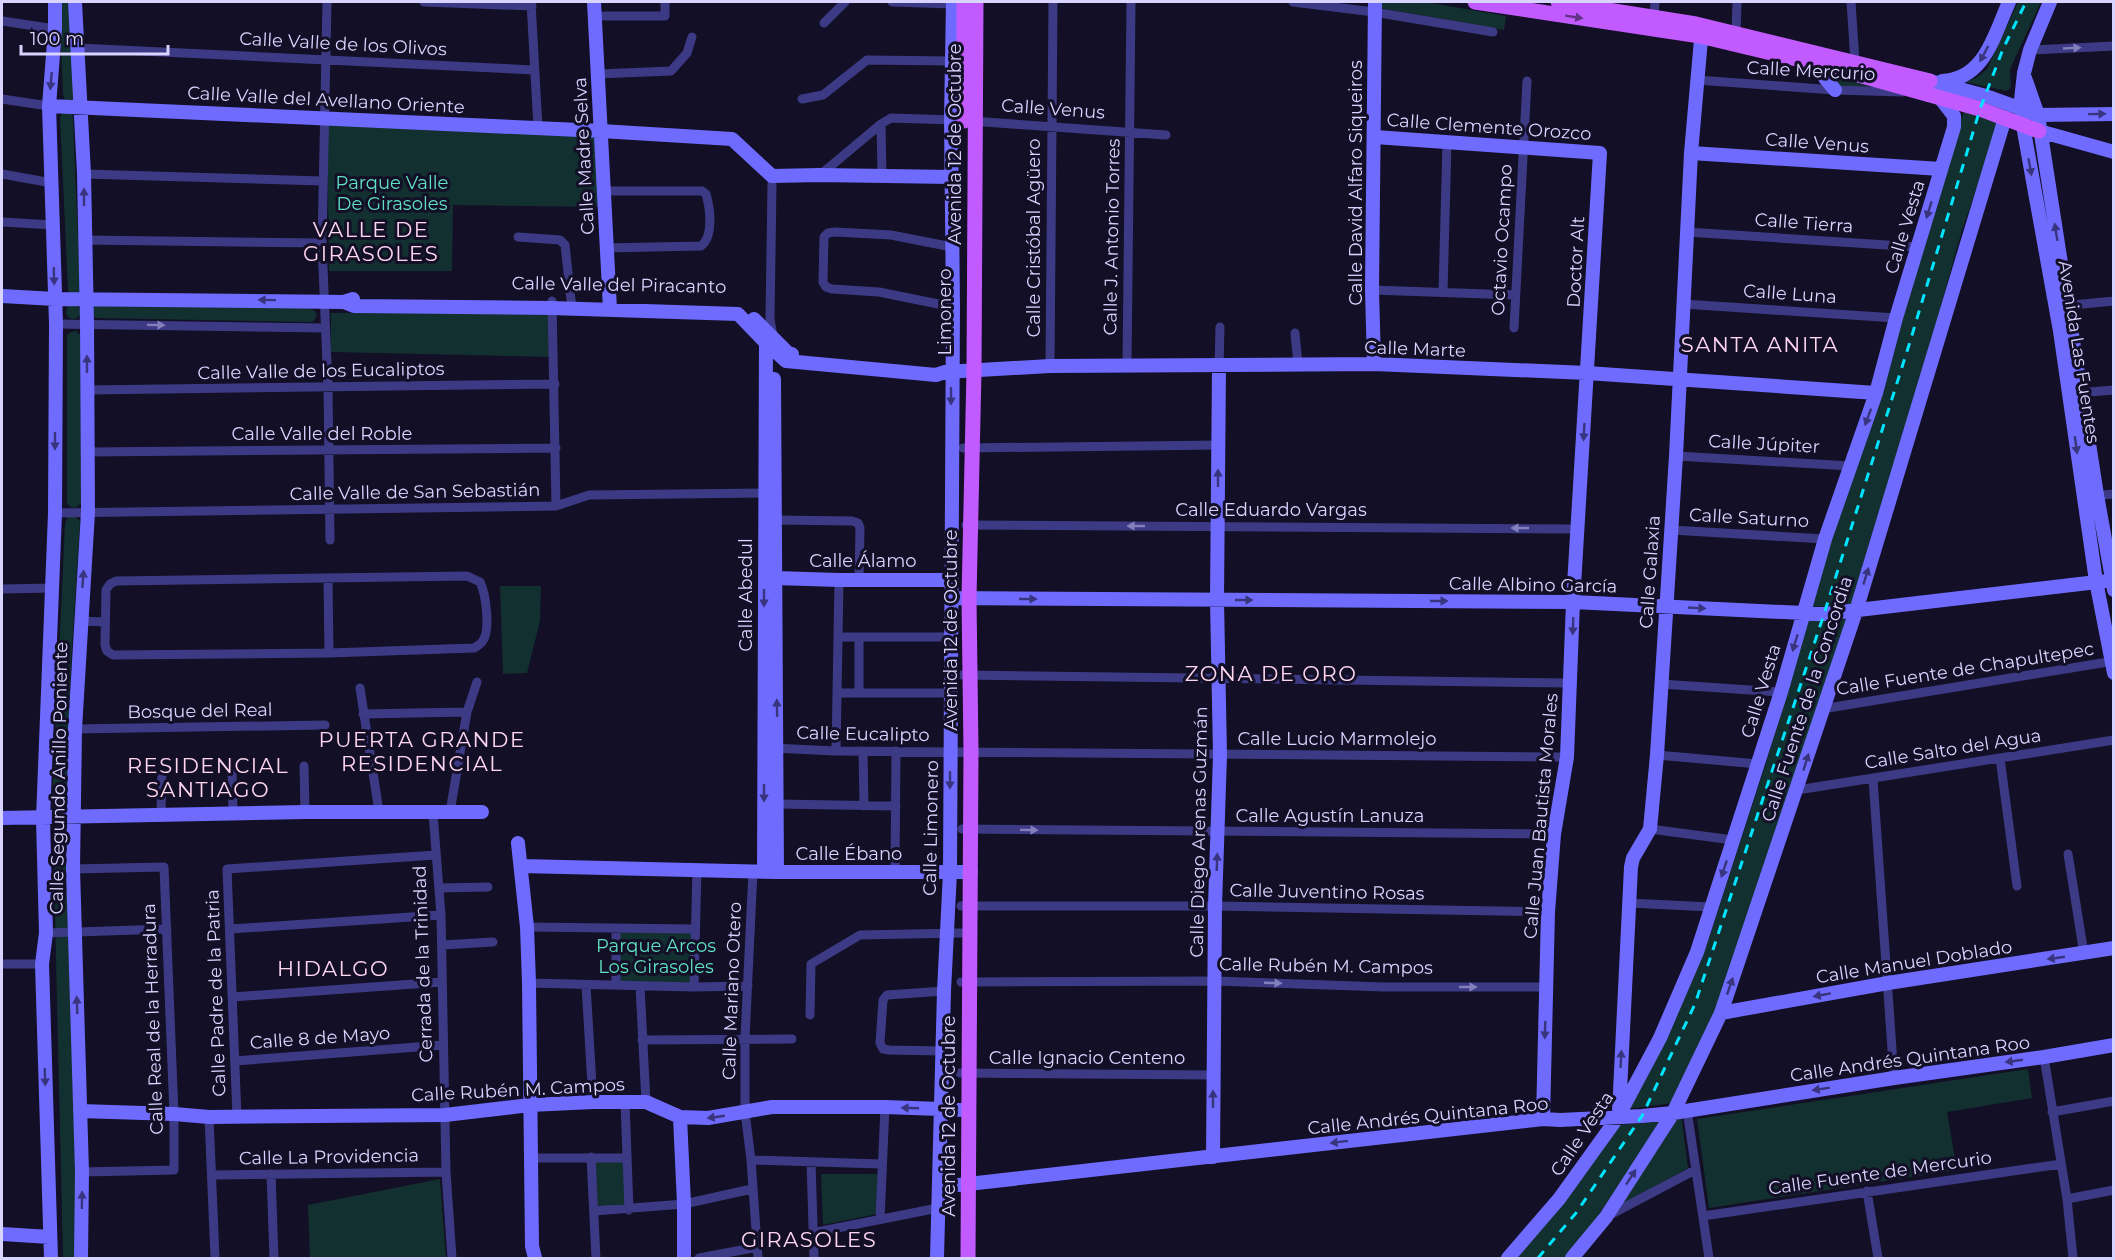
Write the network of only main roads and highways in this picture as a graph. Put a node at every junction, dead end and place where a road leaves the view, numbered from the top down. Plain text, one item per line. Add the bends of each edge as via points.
1 (55, 2) edge
2 (75, 2) edge
3 (594, 2) edge
4 (956, 2) edge
5 (976, 2) edge
6 (1474, 2) edge
7 (1498, 2) edge
8 (1549, 2) edge
9 (1558, 2) edge
10 (2009, 2) edge
11 (2050, 2) edge
12 (1617, 6) edge
13 (1374, 7) edge
14 (1655, 9) edge
15 (1702, 31) junction
16 (1832, 62) junction
17 (2024, 73) junction
18 (1926, 87) junction
19 (1835, 90) road end
20 (1940, 98) junction
21 (49, 106) junction
22 (80, 107) junction
23 (2020, 109) junction
24 (2114, 114) edge
25 (2038, 115) junction
26 (2005, 118) junction
27 (963, 121) junction
28 (2022, 126) junction
29 (602, 131) junction
30 (2039, 131) junction
31 (1375, 137) junction
32 (2114, 152) edge
33 (1600, 153) joint
34 (1691, 153) junction
35 (1941, 169) junction
36 (952, 177) junction
37 (2, 296) edge
38 (87, 298) junction
39 (55, 299) junction
40 (609, 305) junction
41 (2061, 306) junction
42 (770, 336) junction
43 (1374, 364) junction
44 (1219, 366) junction
45 (959, 372) junction
46 (1587, 373) junction
47 (1679, 379) junction
48 (1876, 393) junction
49 (769, 493) junction
50 (2090, 496) junction
51 (769, 561) junction
52 (775, 578) junction
53 (951, 580) junction
54 (2096, 581) junction
55 (2113, 583) edge
56 (961, 598) junction
57 (1217, 600) junction
58 (1574, 602) junction
59 (1665, 607) junction
60 (1856, 611) junction
61 (1804, 614) junction
62 (770, 639) junction
63 (2113, 665) edge
64 (770, 748) junction
65 (961, 751) junction
66 (482, 812) dead end
67 (74, 816) junction
68 (2, 818) edge
69 (43, 819) junction
70 (518, 843) dead end
71 (521, 866) junction
72 (764, 871) junction
73 (961, 872) junction
74 (965, 906) junction
75 (954, 933) junction
76 (2114, 948) edge
77 (965, 982) junction
78 (1721, 1013) junction
79 (2114, 1045) edge
80 (531, 1104) junction
81 (942, 1109) junction
82 (964, 1110) junction
83 (80, 1111) junction
84 (1673, 1113) junction
85 (680, 1117) junction
86 (1618, 1117) junction
87 (1543, 1119) junction
88 (1213, 1157) junction
89 (963, 1184) junction
90 (2, 1234) edge
91 (50, 1237) junction
92 (533, 1252) edge
93 (51, 1258) edge
94 (81, 1258) edge
95 (524, 1258) edge
96 (684, 1258) edge
97 (937, 1258) edge
98 (957, 1258) edge
99 (968, 1258) edge
100 (1508, 1258) edge
101 (1572, 1258) edge

1 -> 21 main road, Calle Segundo Anillo Poniente
2 - 22 main road, Calle Segundo Anillo Poniente
3 - 29 main road, Calle Madre Selva
4 - 27 main road
4 - 27 main road, Calle Limonero via 952,61
5 - 27 main road, Avenida 12 de Octubre
6 -> 15 main road
7 - 8 main road via 1539,8 1545,8
9 - 12 main road
10 -> 18 main road via 1982,62 1967,75
11 - 17 main road, Avenida Las Fuentes
12 - 14 main road
13 - 31 main road, Calle David Alfaro Siqueiros
14 - 15 main road
15 - 16 main road
15 - 16 main road via 1736,33
15 - 34 main road, Calle Galaxia
16 - 18 main road
16 - 18 main road via 1855,62
16 - 19 main road via 1825,78
17 - 23 main road, Avenida Las Fuentes
17 - 25 main road, Avenida Las Fuentes
18 - 20 main road
18 - 23 main road via 1986,96
20 - 26 main road
20 - 35 main road, Calle Vesta via 1954,116
21 - 22 main road, Calle Valle del Avellano Oriente
21 -> 39 main road, Calle Segundo Anillo Poniente
22 - 29 main road, Calle Valle del Avellano Oriente
38 -> 22 main road, Calle Segundo Anillo Poniente
23 - 25 main road
23 - 28 main road, Avenida Las Fuentes
25 -> 24 main road
25 - 30 main road, Avenida Las Fuentes
26 - 28 main road
60 -> 26 main road, Calle Fuente de la Concordia
27 - 36 main road, Calle Limonero
27 - 45 main road, Avenida 12 de Octubre
28 - 30 main road
28 -> 41 main road, Avenida Las Fuentes
29 - 36 main road, Calle Valle del Avellano Oriente via 732,139 772,180 820,175
29 - 40 main road, Calle Madre Selva
30 - 32 main road
41 -> 30 main road, Avenida Las Fuentes
31 - 33 main road, Calle Clemente Orozco
31 - 43 main road, Calle David Alfaro Siqueiros
33 - 46 main road, Doctor Alt
34 - 35 main road, Calle Venus
34 - 47 main road, Calle Galaxia
35 -> 48 main road, Calle Vesta
36 - 45 main road, Calle Limonero via 953,307
37 - 39 main road, Calle Valle del Piracanto
38 - 39 main road, Calle Valle del Piracanto
40 -> 38 main road, Calle Valle del Piracanto via 356,298 344,302
67 -> 38 main road, Calle Segundo Anillo Poniente via 75,729 86,621
39 -> 69 main road, Calle Segundo Anillo Poniente via 55,513
40 - 42 main road, Calle Valle del Piracanto via 741,306
41 - 50 main road, Avenida Las Fuentes
42 - 45 main road, Calle Valle del Piracanto via 786,361 936,375
42 - 49 main road, Calle Abedul
43 - 44 main road, Calle Marte
43 - 46 main road, Calle Marte
44 - 45 main road, Calle Marte via 1050,366
57 -> 44 main road, Calle Diego Arenas Guzmán
45 -> 53 main road, Calle Limonero
45 - 56 main road, Avenida 12 de Octubre via 967,448 967,525
46 - 47 main road, Calle Marte
46 -> 58 main road, Calle Juan Bautista Morales
47 - 48 main road, Calle Marte
47 - 59 main road, Calle Galaxia
48 -> 61 main road, Calle Vesta via 1825,539
49 - 51 main road, Calle Abedul
49 - 51 main road, Calle Abedul via 774,520
50 - 54 main road, Avenida Las Fuentes
50 - 55 main road, Avenida Las Fuentes
51 - 52 main road, Calle Abedul
51 -> 62 main road, Calle Abedul
52 - 53 main road, Calle Álamo
52 - 62 main road, Calle Abedul
53 - 56 main road, Calle Limonero
54 - 55 main road, Calle Albino García
54 - 60 main road, Calle Albino García
54 - 63 main road, Avenida Las Fuentes
56 -> 57 main road, Calle Albino García
56 - 65 main road, Avenida 12 de Octubre via 967,676
56 - 65 main road, Calle Limonero via 950,637 949,693
57 -> 58 main road, Calle Albino García
88 -> 57 main road, Calle Diego Arenas Guzmán via 1220,755
58 - 59 main road, Calle Albino García
58 -> 87 main road, Calle Juan Bautista Morales via 1567,757 1554,834 1548,912
59 -> 61 main road, Calle Albino García
86 -> 59 main road, Calle Galaxia via 1631,867 1650,829
60 - 61 main road, Calle Albino García
78 -> 60 main road, Calle Fuente de la Concordia
61 -> 86 main road, Calle Vesta via 1697,952 1660,1038
62 - 64 main road, Calle Abedul
64 -> 72 main road, Calle Abedul
64 - 72 main road, Calle Abedul via 777,804
65 -> 73 main road, Calle Limonero
65 - 73 main road, Avenida 12 de Octubre via 966,829
66 - 67 main road
67 - 69 main road
83 -> 67 main road, Calle Segundo Anillo Poniente
68 - 69 main road
69 -> 91 main road, Calle Segundo Anillo Poniente via 46,933 42,964
70 - 71 main road
71 - 72 main road, Calle Ébano
71 - 80 main road via 529,983
72 - 73 main road, Calle Ébano
73 - 74 main road, Avenida 12 de Octubre
73 - 75 main road, Calle Limonero
74 - 75 main road, Avenida 12 de Octubre
74 - 77 main road, Avenida 12 de Octubre
75 - 77 main road, Avenida 12 de Octubre
75 - 81 main road, Calle Limonero via 944,991
76 -> 78 main road, Calle Manuel Doblado
77 - 82 main road, Avenida 12 de Octubre
78 - 84 main road, Calle Fuente de la Concordia
79 -> 84 main road, Calle Andrés Quintana Roo
80 - 83 main road, Calle Rubén M. Campos via 445,1115 209,1117
80 - 85 main road, Calle Rubén M. Campos via 646,1102
80 - 92 main road
81 - 82 main road, Calle Rubén M. Campos
81 -> 85 main road, Calle Rubén M. Campos via 772,1107 708,1118
81 - 97 main road, Calle Limonero
82 - 89 main road, Avenida 12 de Octubre
94 -> 83 main road, Calle Segundo Anillo Poniente
84 - 86 main road, Calle Andrés Quintana Roo
101 -> 84 main road, Calle Fuente de la Concordia via 1606,1217
85 - 96 main road
86 - 87 main road, Calle Andrés Quintana Roo
86 - 100 main road, Calle Vesta via 1559,1199
87 -> 88 main road, Calle Andrés Quintana Roo
88 - 89 main road, Calle Andrés Quintana Roo
89 - 98 main road, Avenida 12 de Octubre
89 - 99 main road, Avenida 12 de Octubre
90 - 91 main road
91 - 93 main road, Calle Segundo Anillo Poniente
92 - 95 main road

